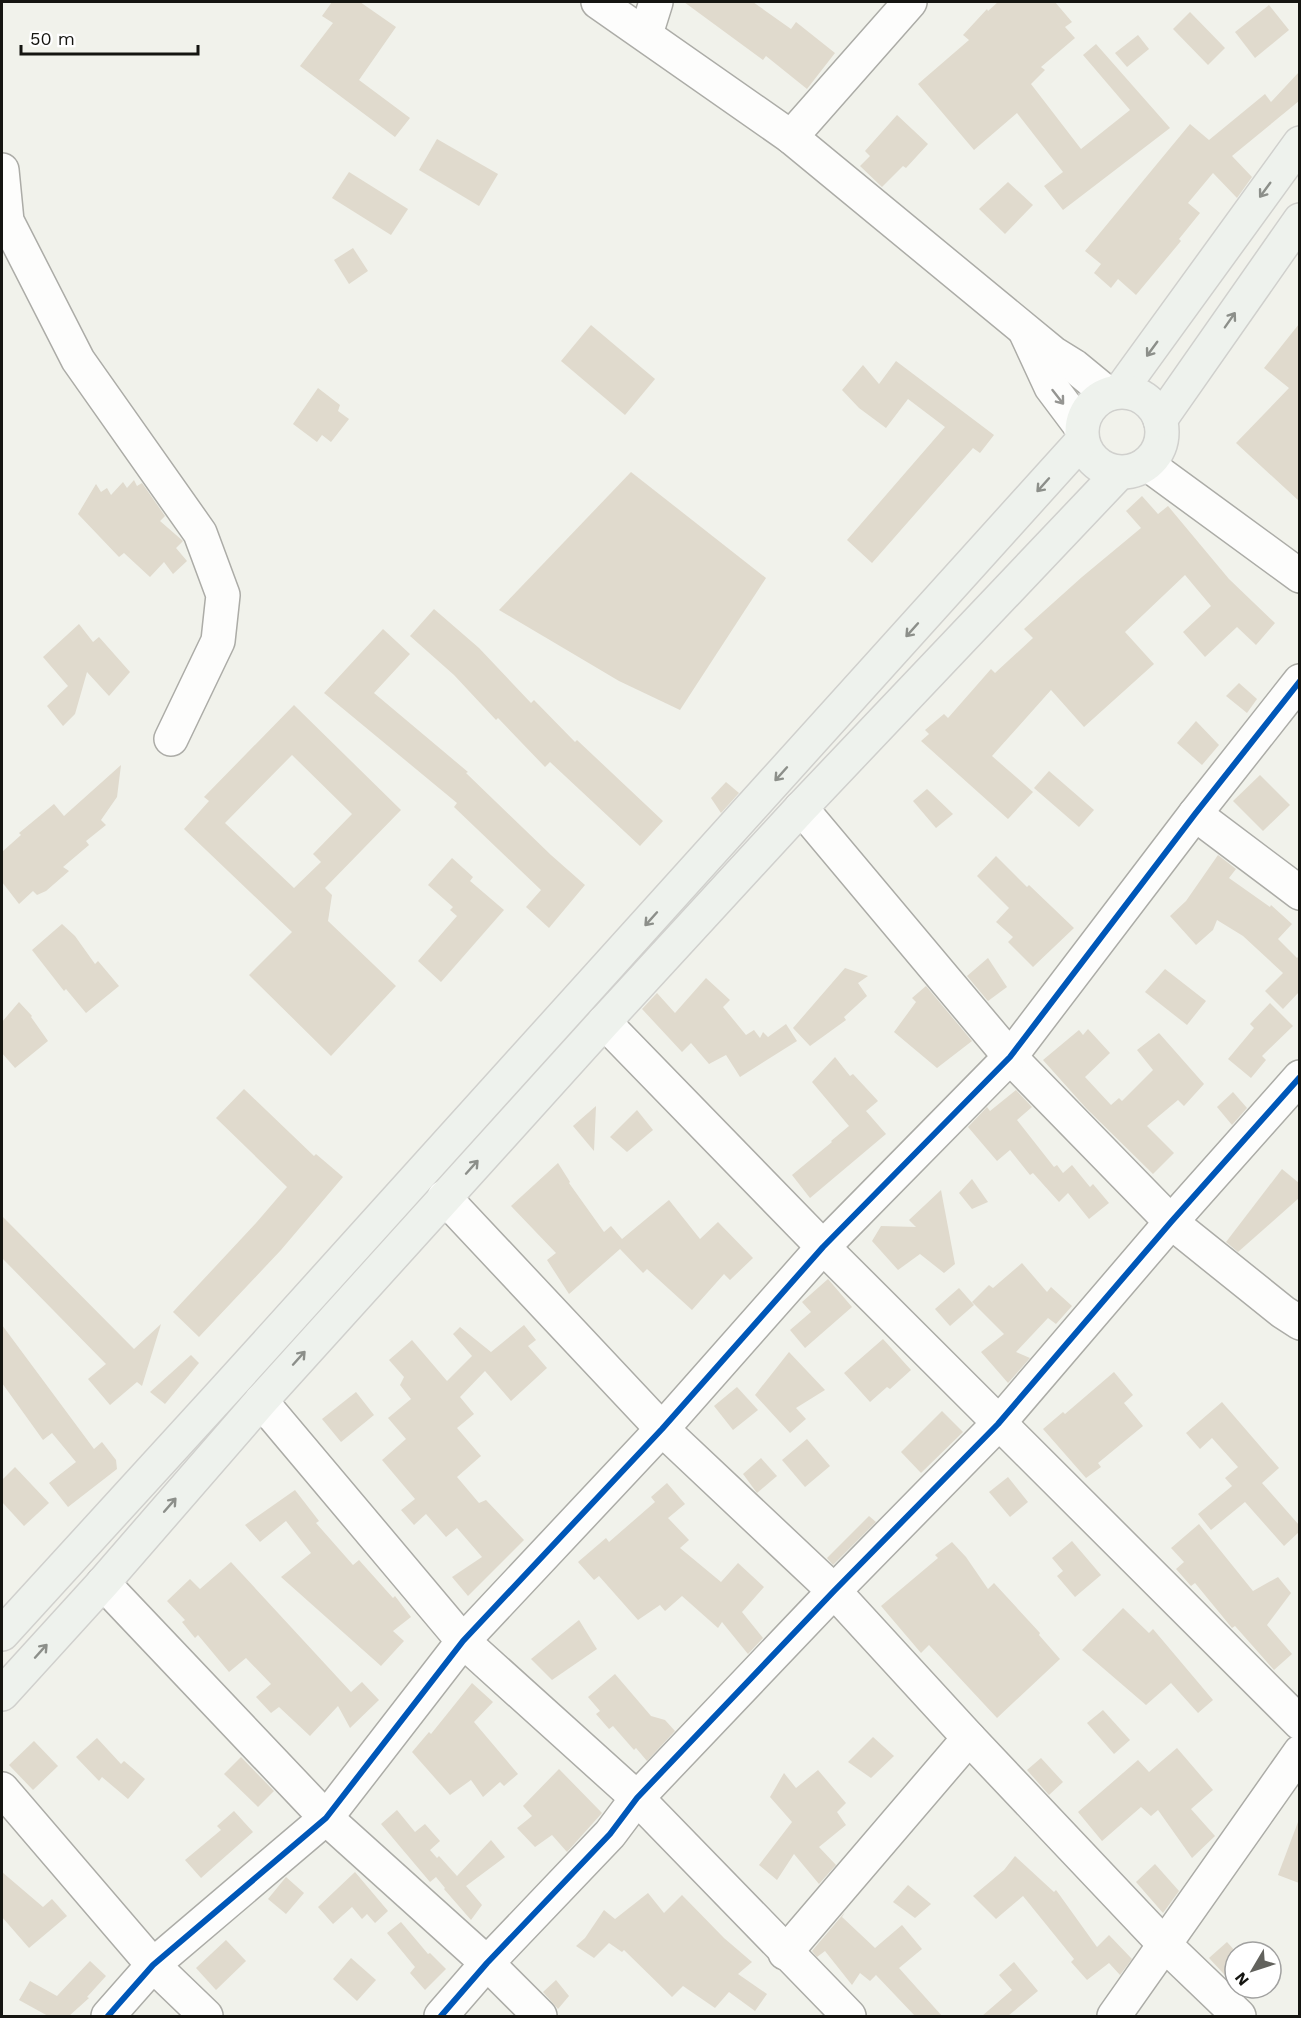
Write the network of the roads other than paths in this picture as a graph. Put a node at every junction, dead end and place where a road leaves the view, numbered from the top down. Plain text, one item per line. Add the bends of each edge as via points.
1 (598, 2) edge
2 (657, 2) edge
3 (910, 2) edge
4 (646, 34) junction
5 (791, 137) junction
6 (1299, 143) edge
7 (2, 170) edge
8 (1299, 220) edge
9 (1022, 326) junction
10 (1114, 392) junction
11 (1161, 420) junction
12 (1082, 434) junction
13 (1133, 469) junction
14 (1299, 576) edge
15 (1299, 681) edge
16 (171, 739) dead end
17 (801, 808) junction
18 (1195, 814) junction
19 (1299, 893) edge
20 (604, 1022) junction
21 (1010, 1057) junction
22 (1299, 1077) edge
23 (444, 1197) junction
24 (1171, 1222) junction
25 (822, 1248) junction
26 (1299, 1323) edge
27 (261, 1401) junction
28 (998, 1424) junction
29 (662, 1429) junction
30 (103, 1583) junction
31 (834, 1591) junction
32 (2, 1634) edge
33 (463, 1641) junction
34 (2, 1694) edge
35 (1299, 1723) edge
36 (969, 1738) junction
37 (1299, 1752) edge
38 (2, 1789) edge
39 (637, 1798) junction
40 (326, 1818) junction
41 (1164, 1944) junction
42 (785, 1953) junction
43 (487, 1963) junction
44 (153, 1965) junction
45 (108, 2016) edge
46 (206, 2016) edge
47 (441, 2016) edge
48 (540, 2016) edge
49 (849, 2016) edge
50 (1114, 2016) edge
51 (1239, 2016) edge

1 - 4 street
2 - 4 street
3 - 5 street
4 - 5 street
5 - 9 street
6 -> 10 main road
7 - 16 street via 7,221 78,360 200,533 223,595 218,641
11 -> 8 main road
9 - 10 street via 1053,353
9 -> 12 street via 1051,387
10 - 11 main road via 1137,394 1152,405
10 - 12 main road via 1095,401 1086,412
11 - 13 main road via 1161,444 1156,455
12 - 13 main road via 1087,454 1095,463 1107,470
12 -> 32 main road via 234,1381
13 - 14 street
13 - 17 main road
15 - 18 street
17 - 20 main road
17 - 21 street
18 - 19 street
18 - 21 street
23 -> 20 main road
20 - 25 street
21 - 24 street
21 - 25 street
22 - 24 street
27 -> 23 main road
23 - 29 street
24 - 26 street
24 - 28 street
25 - 28 street
25 - 29 street
30 -> 27 main road
27 - 33 street
28 - 31 street
28 - 35 street
29 - 31 street
29 - 33 street
34 -> 30 main road
30 - 40 street
31 - 36 street
31 - 39 street
33 - 39 street
33 - 40 street
36 - 41 street
36 - 42 street
37 - 41 street
38 - 44 street
39 - 42 street
39 - 43 street via 610,1834
40 - 43 street
40 - 44 street
41 - 50 street
41 - 51 street
42 - 49 street
43 - 47 street
43 - 48 street
44 - 45 street
44 - 46 street

